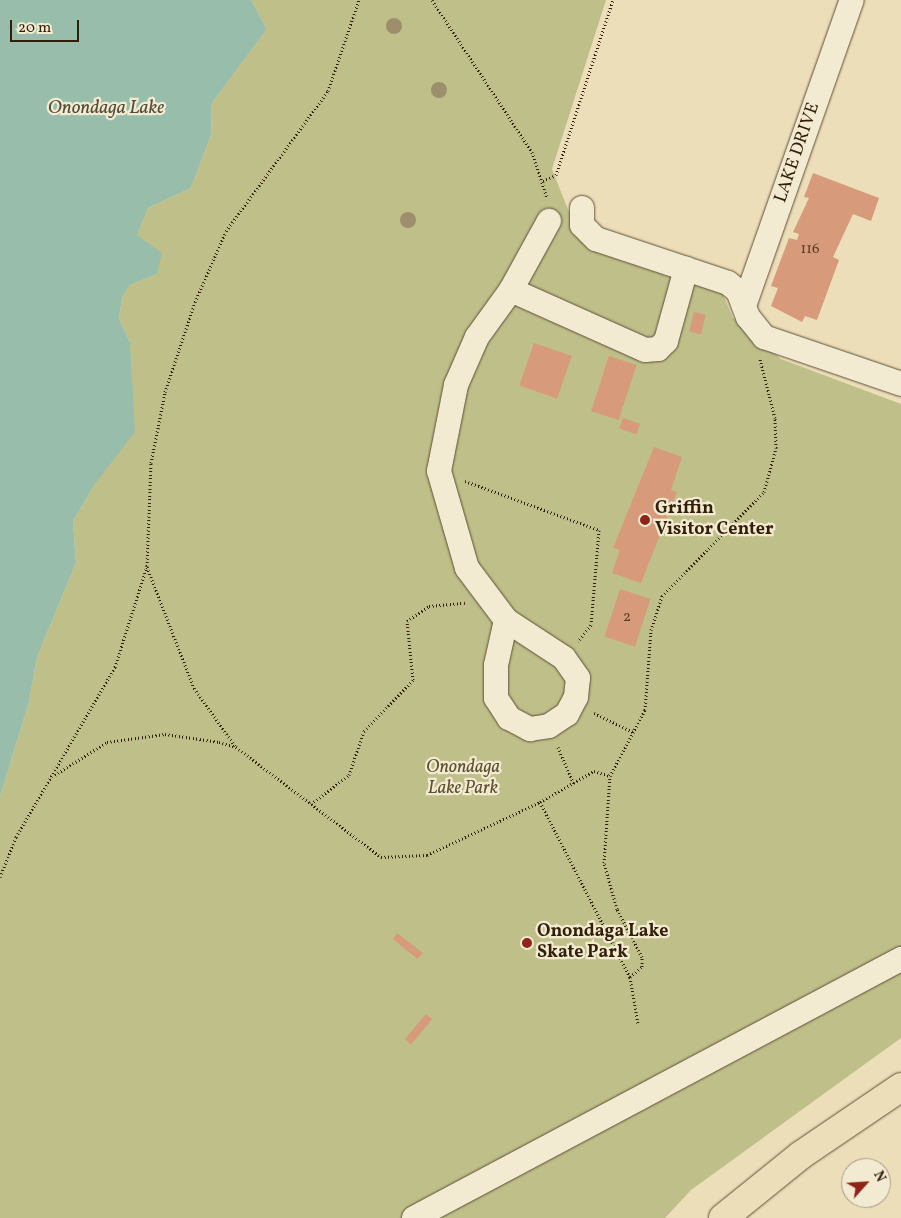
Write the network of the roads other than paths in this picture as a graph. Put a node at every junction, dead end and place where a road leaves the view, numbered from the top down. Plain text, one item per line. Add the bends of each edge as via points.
1 (852, 0) edge
2 (582, 208) dead end
3 (549, 221) road end
4 (686, 270) junction
5 (511, 290) junction
6 (744, 306) junction
7 (901, 384) edge
8 (506, 620) junction
9 (901, 959) edge
10 (901, 1088) edge
11 (414, 1218) edge
12 (723, 1218) edge

1 - 6 street, LAKE DRIVE
2 - 4 street via 582,225 596,239
3 - 5 street
4 - 5 street via 666,341 658,349 645,350
4 - 6 street via 728,283 738,291
5 - 8 street via 477,337 456,385 439,471 467,568
6 - 7 street via 764,337
8 - 8 street via 564,658 578,678 568,714 549,726 530,728 508,718 496,698 496,665
9 - 11 street
10 - 12 main road via 801,1155

